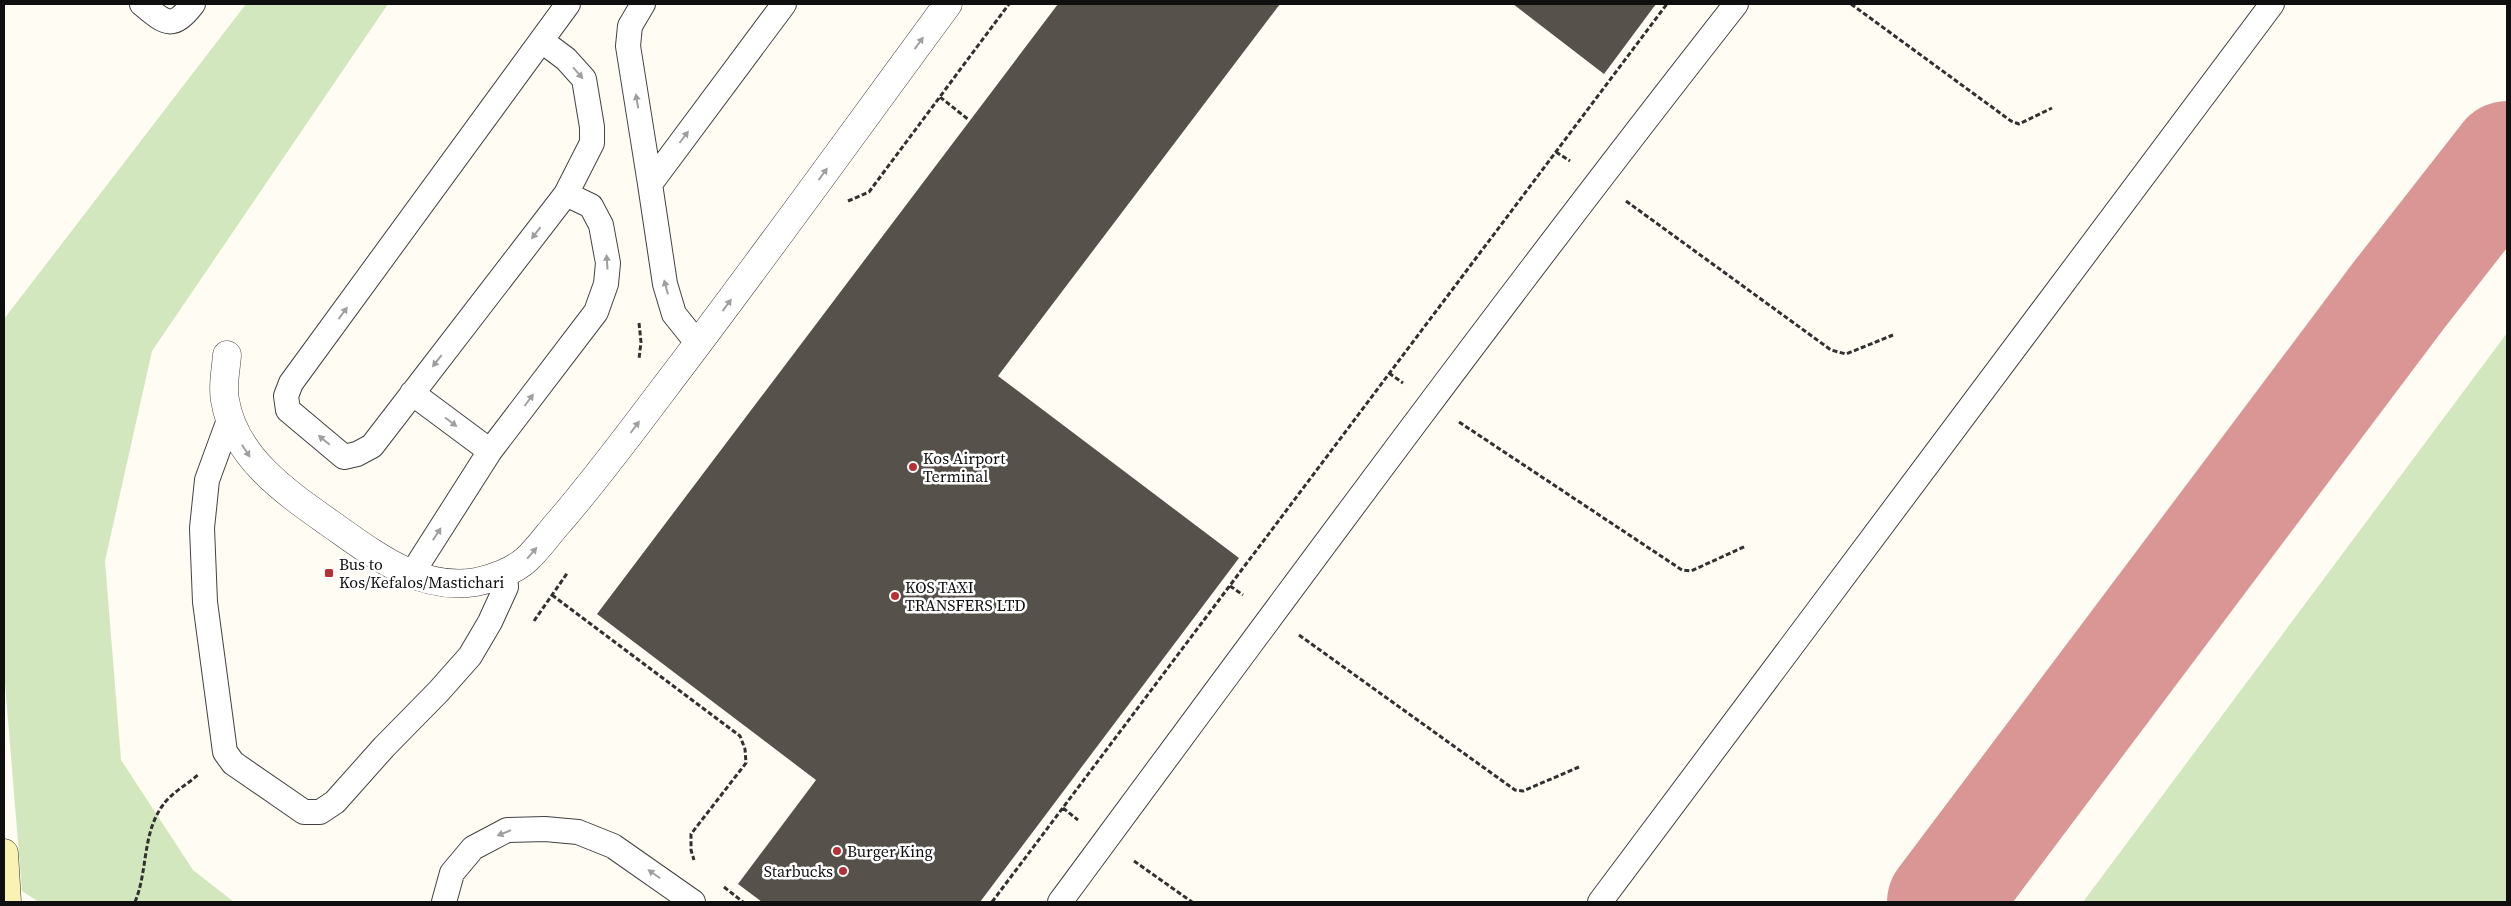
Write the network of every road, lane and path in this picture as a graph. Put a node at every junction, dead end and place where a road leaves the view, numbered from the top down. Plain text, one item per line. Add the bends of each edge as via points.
1 (142, 4) edge
2 (194, 4) edge
3 (568, 4) edge
4 (643, 4) edge
5 (784, 4) edge
6 (948, 4) edge
7 (1667, 4) edge
8 (1736, 4) edge
9 (1851, 4) edge
10 (2272, 4) edge
11 (542, 41) junction
12 (940, 97) dead end
13 (2052, 108) dead end
14 (970, 120) dead end
15 (1556, 152) junction
16 (1598, 180) junction
17 (650, 184) junction
18 (566, 194) junction
19 (1893, 335) dead end
20 (698, 344) junction
21 (227, 355) dead end
22 (1389, 373) junction
23 (412, 393) junction
24 (1431, 404) junction
25 (229, 420) junction
26 (490, 451) junction
27 (1746, 546) dead end
28 (505, 572) junction
29 (411, 575) junction
30 (1230, 586) junction
31 (552, 595) dead end
32 (1271, 615) junction
33 (225, 752) junction
34 (1579, 767) dead end
35 (4, 853) edge
36 (696, 866) dead end
37 (720, 884) dead end
38 (7, 902) edge
39 (135, 902) edge
40 (444, 902) edge
41 (693, 902) edge
42 (743, 902) edge
43 (992, 902) edge
44 (1060, 902) edge
45 (1600, 902) edge

1 - 2 lane via 163,21 174,22
3 - 11 lane
17 -> 4 lane via 628,46 630,26
17 -> 5 lane
20 -> 6 street
7 - 15 path
8 - 16 lane
9 - 13 path via 2011,121 2019,124
10 - 45 lane
11 -> 18 lane via 566,59 584,79 592,127 592,143
23 -> 11 lane via 372,446 344,457 288,410 286,396 291,383
12 - 14 path
15 - 16 path
15 - 22 path
16 - 19 path via 1831,350 1846,354
16 - 24 lane
20 -> 17 lane via 674,314 665,284
18 -> 23 lane
26 -> 18 lane via 596,312 606,284 608,263 602,225 591,206
28 -> 20 street via 526,560 590,486
21 - 25 street via 224,397
22 - 24 path
22 - 30 path
23 -> 26 lane
24 - 27 path via 1682,570 1691,571
24 - 32 lane
25 -> 29 street via 247,454 277,483 354,539
25 - 33 lane via 207,480 202,528 205,602
29 -> 26 lane
28 - 29 street via 477,582 457,583
28 - 33 lane via 506,586 470,656 336,802 320,812 304,812 233,763
30 - 32 path
30 - 43 path
31 - 36 path via 740,736 746,749 746,763 691,834
32 - 34 path via 1515,790 1523,791
32 - 44 lane
33 - 39 path via 163,805 149,835
35 - 38 main road
37 - 42 path
41 -> 40 lane via 613,846 578,832 545,829 507,830 473,848 452,873

